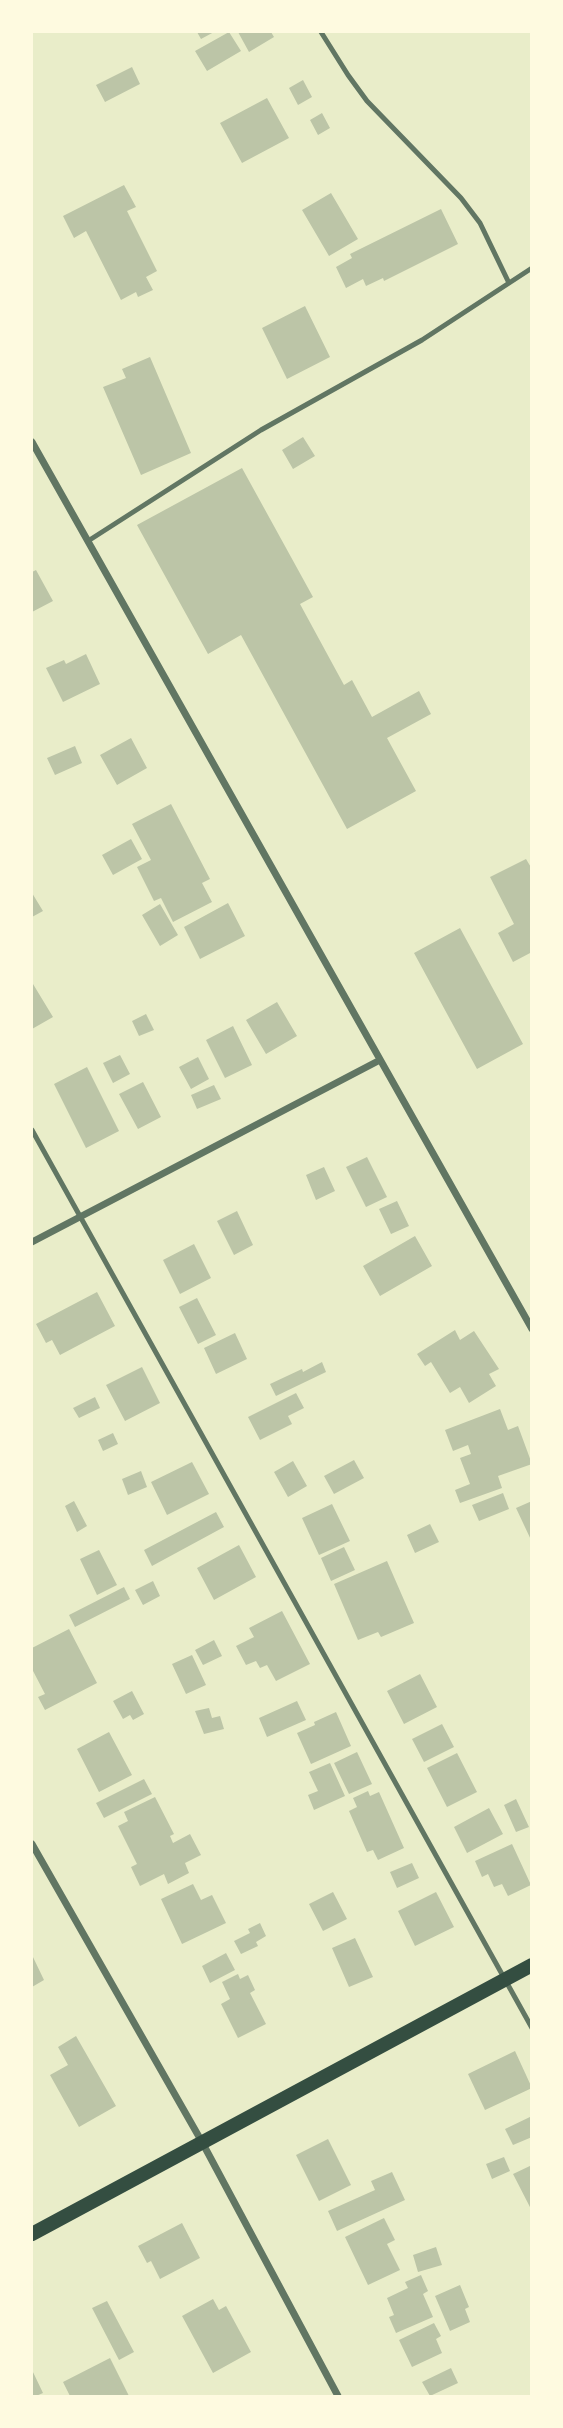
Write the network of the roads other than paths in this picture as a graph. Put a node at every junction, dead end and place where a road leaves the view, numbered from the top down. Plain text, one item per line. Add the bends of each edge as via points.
1 (321, 32) edge
2 (531, 268) edge
3 (508, 281) junction
4 (32, 442) edge
5 (88, 541) junction
6 (380, 1059) junction
7 (32, 1130) edge
8 (80, 1218) junction
9 (32, 1242) edge
10 (531, 1329) edge
11 (32, 1844) edge
12 (531, 1965) edge
13 (505, 1980) junction
14 (531, 2028) edge
15 (202, 2143) junction
16 (32, 2234) edge
17 (338, 2396) edge

1 - 3 lane via 367,101 480,223
2 - 3 lane
3 - 5 lane via 469,311 261,430
4 - 5 street
5 - 6 street
6 - 8 street
6 - 10 street
7 - 8 lane
8 - 9 street
8 - 13 lane
11 - 15 street
12 - 13 main road
13 - 14 lane
13 - 15 main road
15 - 16 main road
15 - 17 street

